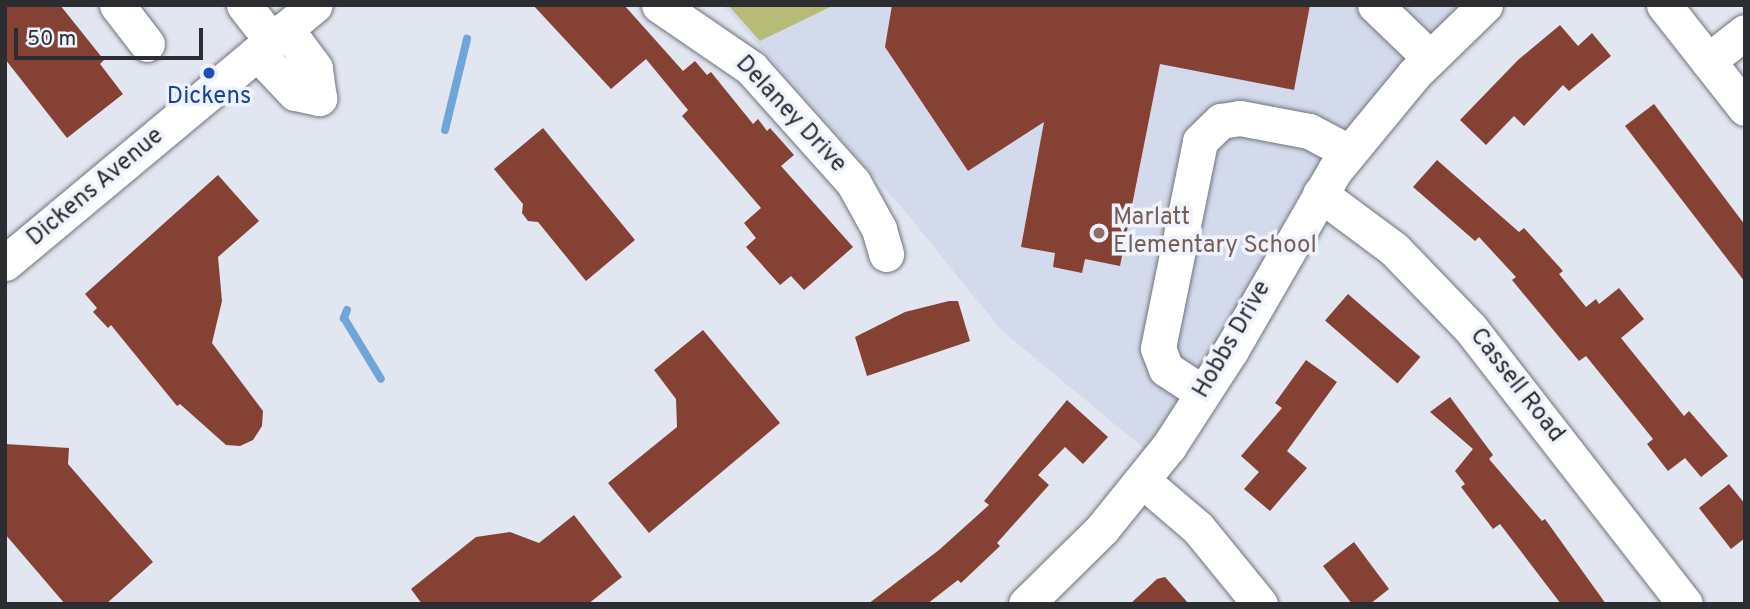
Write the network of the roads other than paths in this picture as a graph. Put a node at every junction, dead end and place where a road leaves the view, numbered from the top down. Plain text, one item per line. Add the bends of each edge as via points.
1 (117, 5) edge
2 (244, 5) edge
3 (315, 5) edge
4 (659, 5) edge
5 (1375, 5) edge
6 (1485, 5) edge
7 (1664, 5) edge
8 (1745, 32) edge
9 (272, 41) junction
10 (148, 44) dead end
11 (1430, 58) junction
12 (1707, 61) junction
13 (1745, 108) edge
14 (1349, 152) junction
15 (1320, 194) junction
16 (886, 254) dead end
17 (5, 263) edge
18 (1203, 393) junction
19 (1143, 481) junction
20 (1026, 604) edge
21 (1260, 604) edge
22 (1685, 604) edge

1 - 10 street
2 - 9 street
3 - 9 street, Dickens Avenue
4 - 16 street, Delaney Drive via 691,30 715,41 760,78 853,181 879,229
5 - 11 street
6 - 11 street, Hobbs Drive
7 - 12 street
8 - 12 street
9 - 17 street, Dickens Avenue
11 - 14 street, Hobbs Drive
12 - 13 street
14 - 15 street, Hobbs Drive
14 - 18 street via 1309,131 1240,118 1222,121 1200,141 1158,348 1167,369
15 - 18 street, Hobbs Drive
15 - 22 street, Cassell Road via 1394,249 1471,329
18 - 19 street, Hobbs Drive
19 - 20 street, Hobbs Drive via 1102,530
19 - 21 street via 1198,528

